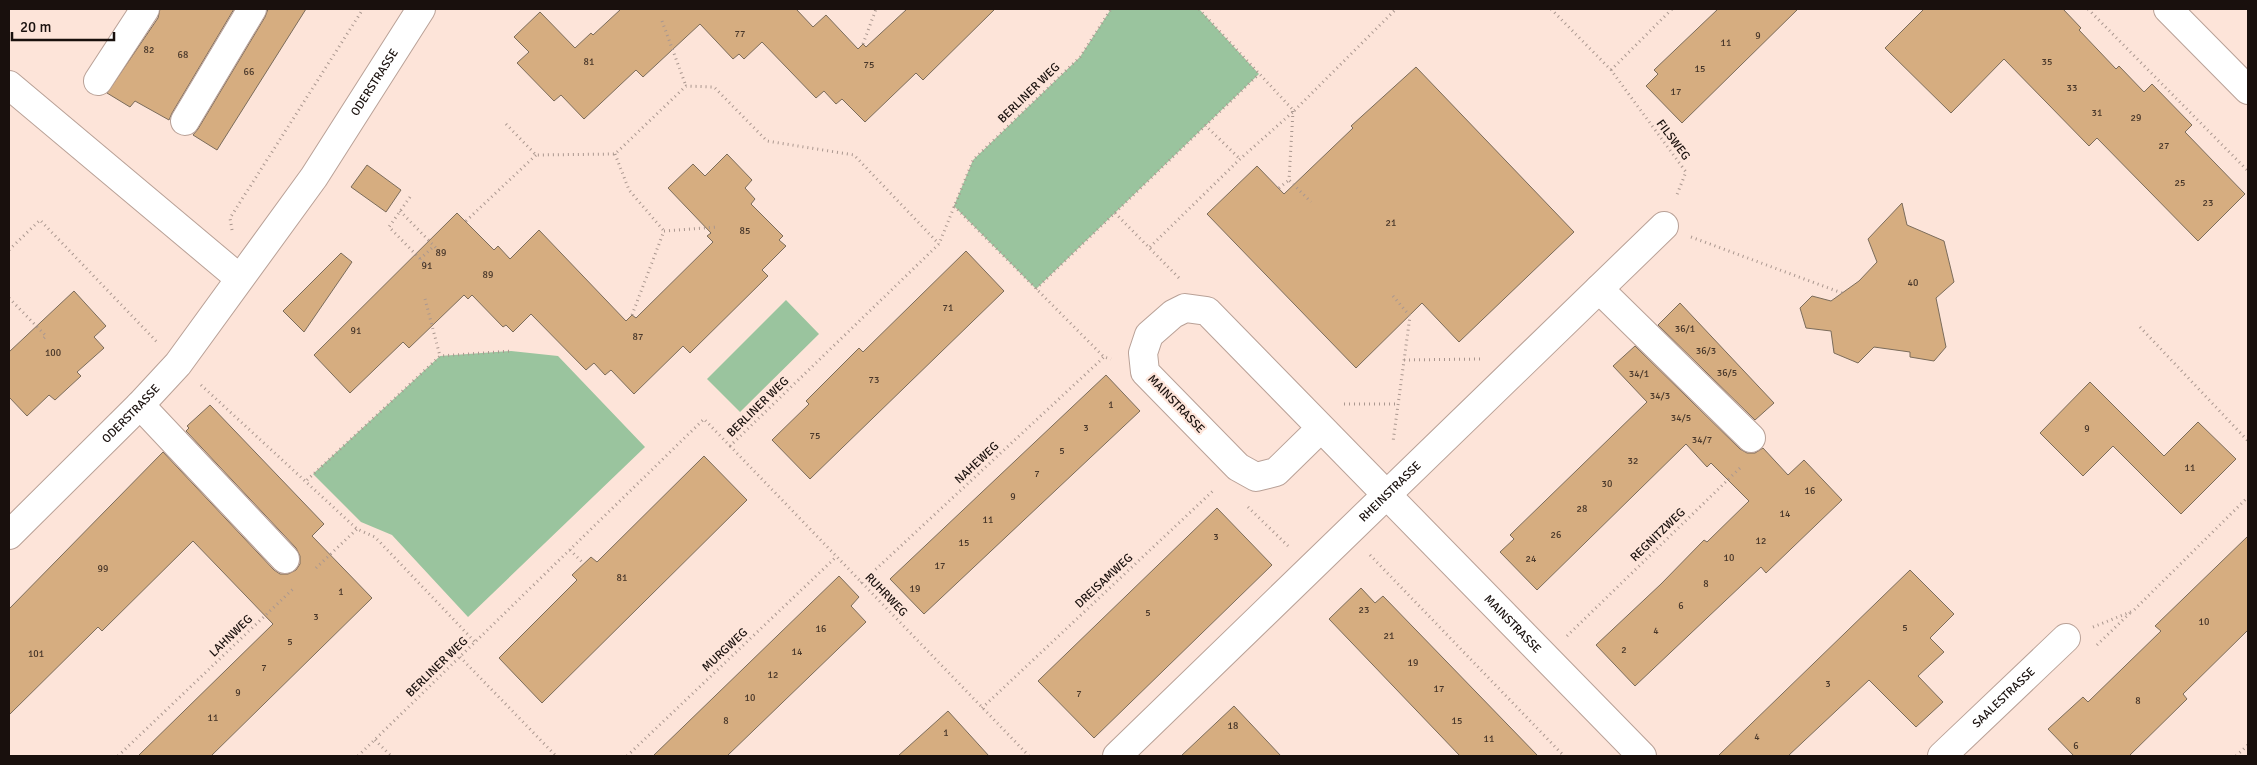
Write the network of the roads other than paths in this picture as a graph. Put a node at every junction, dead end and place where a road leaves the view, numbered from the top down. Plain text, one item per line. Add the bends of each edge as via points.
1 (145, 9) edge
2 (252, 9) edge
3 (421, 9) edge
4 (2168, 9) edge
5 (98, 81) dead end
6 (9, 85) edge
7 (2248, 90) edge
8 (185, 121) dead end
9 (1664, 226) road end
10 (239, 278) junction
11 (1599, 289) junction
12 (140, 405) junction
13 (1321, 428) junction
14 (1749, 450) road end
15 (1386, 495) junction
16 (9, 535) edge
17 (285, 559) dead end
18 (2066, 638) road end
19 (1117, 756) edge
20 (1642, 756) edge
21 (1942, 756) edge

1 - 5 street
2 - 8 street
3 - 10 street, ODERSTRASSE via 314,177
4 - 7 street
6 - 10 street
9 - 11 street, RHEINSTRASSE
10 - 12 street, ODERSTRASSE via 178,364
11 - 14 street
11 - 15 street, RHEINSTRASSE
12 - 16 street, ODERSTRASSE
12 - 17 street
13 - 13 street, MAINSTRASSE via 1207,311 1185,308 1149,335 1143,354 1145,372 1238,467 1256,477 1276,472
13 - 15 street, MAINSTRASSE
15 - 19 street, RHEINSTRASSE
15 - 20 street, MAINSTRASSE
18 - 21 street, SAALESTRASSE

